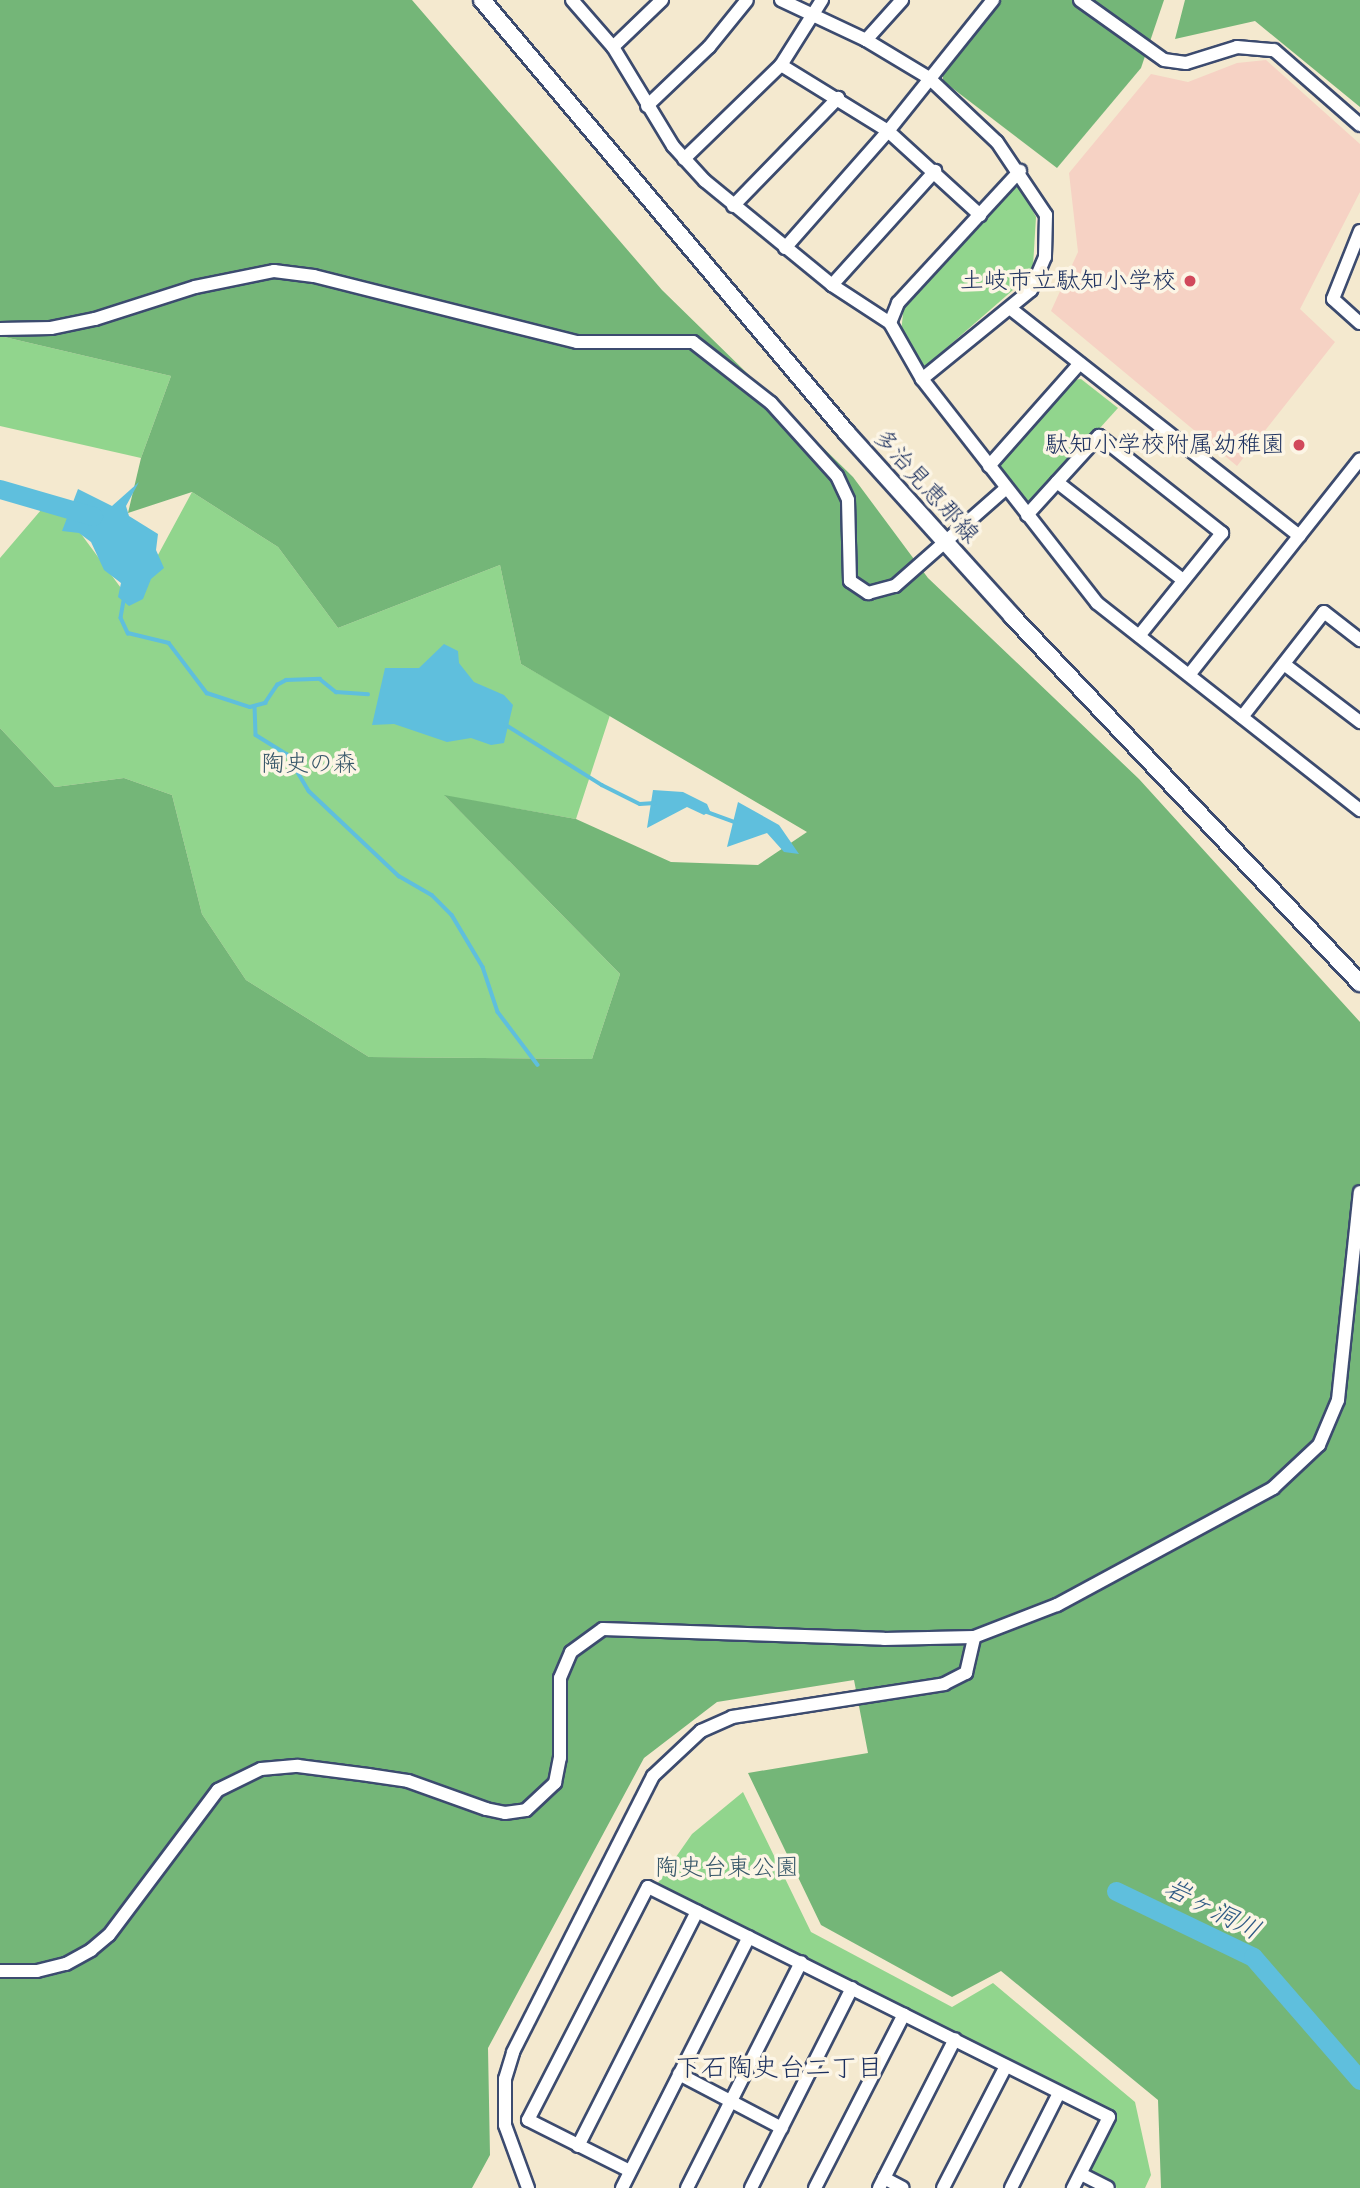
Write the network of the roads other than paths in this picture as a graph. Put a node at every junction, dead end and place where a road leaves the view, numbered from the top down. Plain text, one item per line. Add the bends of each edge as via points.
1 (482, 0) edge
2 (572, 0) edge
3 (662, 0) edge
4 (747, 0) edge
5 (781, 0) edge
6 (822, 0) edge
7 (902, 0) edge
8 (993, 0) edge
9 (1080, 0) edge
10 (813, 16) junction
11 (866, 40) junction
12 (613, 47) junction
13 (780, 65) junction
14 (929, 78) junction
15 (838, 98) junction
16 (648, 106) junction
17 (1360, 125) edge
18 (888, 131) junction
19 (684, 159) junction
20 (935, 171) junction
21 (1020, 171) junction
22 (733, 206) junction
23 (980, 215) junction
24 (1360, 231) edge
25 (785, 248) junction
26 (832, 285) junction
27 (1011, 309) junction
28 (890, 323) junction
29 (1360, 323) edge
30 (0, 329) edge
31 (1080, 363) junction
32 (922, 379) junction
33 (1360, 460) edge
34 (989, 466) junction
35 (1057, 482) junction
36 (1006, 488) junction
37 (1027, 515) junction
38 (1299, 536) junction
39 (947, 542) junction
40 (1183, 580) junction
41 (1139, 636) junction
42 (1360, 640) edge
43 (1284, 664) junction
44 (1189, 675) junction
45 (1242, 717) junction
46 (1360, 722) edge
47 (1360, 810) edge
48 (1360, 983) edge
49 (1360, 1192) edge
50 (974, 1637) junction
51 (697, 1912) junction
52 (749, 1937) junction
53 (801, 1962) junction
54 (0, 1971) edge
55 (852, 1988) junction
56 (904, 2014) junction
57 (955, 2039) junction
58 (1006, 2066) junction
59 (679, 2074) junction
60 (1059, 2093) junction
61 (730, 2101) junction
62 (782, 2128) junction
63 (578, 2146) junction
64 (630, 2171) junction
65 (1081, 2174) junction
66 (881, 2183) edge
67 (528, 2188) edge
68 (622, 2188) edge
69 (687, 2188) edge
70 (751, 2188) edge
71 (815, 2188) edge
72 (903, 2188) edge
73 (943, 2188) edge
74 (1011, 2188) edge
75 (1073, 2188) edge
76 (1108, 2188) edge

1 - 39 main road, 多治見恵那線 via 737,306
2 - 12 street
3 - 12 street
4 - 16 street via 709,47
5 - 10 street
6 - 10 street
7 - 11 street
8 - 14 street
9 - 17 street via 1164,60 1186,63 1237,47 1274,50
10 - 11 street
10 - 13 street
11 - 14 street
12 - 16 street
13 - 15 street
13 - 19 street
14 - 18 street
14 - 21 street via 967,111
15 - 18 street
15 - 22 street
16 - 19 street
18 - 20 street
18 - 25 street
19 - 22 street
20 - 23 street
20 - 26 street
21 - 23 street
21 - 27 street via 1046,215 1047,237 1041,271 1031,290
22 - 25 street
23 - 28 street via 898,303
24 - 29 street via 1333,299
25 - 26 street
26 - 28 street
27 - 31 street
27 - 32 street
28 - 32 street
30 - 39 street via 51,328 95,319 195,287 274,271 314,276 587,343 624,345 673,338 693,342 771,403 837,476 848,499 850,581 857,589 881,593 895,586
31 - 34 street
31 - 38 street
32 - 34 street
33 - 38 street
34 - 36 street
35 - 37 street
35 - 40 street
35 - 40 street via 1099,436 1222,533
36 - 37 street
36 - 39 street
37 - 41 street via 1097,603
38 - 44 street
39 - 48 main road, 多治見恵那線
40 - 41 street
41 - 44 street
42 - 43 street via 1324,612
43 - 45 street
43 - 46 street
44 - 45 street
45 - 47 street
49 - 50 street via 1338,1400 1324,1434 1303,1464 1273,1488 1125,1570 1024,1621
50 - 54 street via 884,1639 603,1629 571,1652 560,1678 560,1758 555,1783 526,1810 495,1811 408,1781 368,1774 298,1766 261,1769 218,1790 109,1935 91,1950 66,1964 37,1972
50 - 67 street via 966,1673 944,1684 732,1717 694,1737 653,1776 513,2053 505,2079 505,2125
51 - 52 street
51 - 63 street
51 - 63 street via 648,1888 528,2120
52 - 53 street
52 - 59 street
53 - 55 street
53 - 61 street
55 - 56 street
55 - 62 street
56 - 57 street
56 - 71 street
57 - 58 street
57 - 66 street
58 - 60 street
58 - 73 street
59 - 61 street
59 - 64 street
60 - 65 street via 1109,2118
60 - 74 street
61 - 62 street
61 - 69 street
62 - 70 street
63 - 64 street
64 - 68 street
65 - 75 street
65 - 76 street
66 - 72 street

